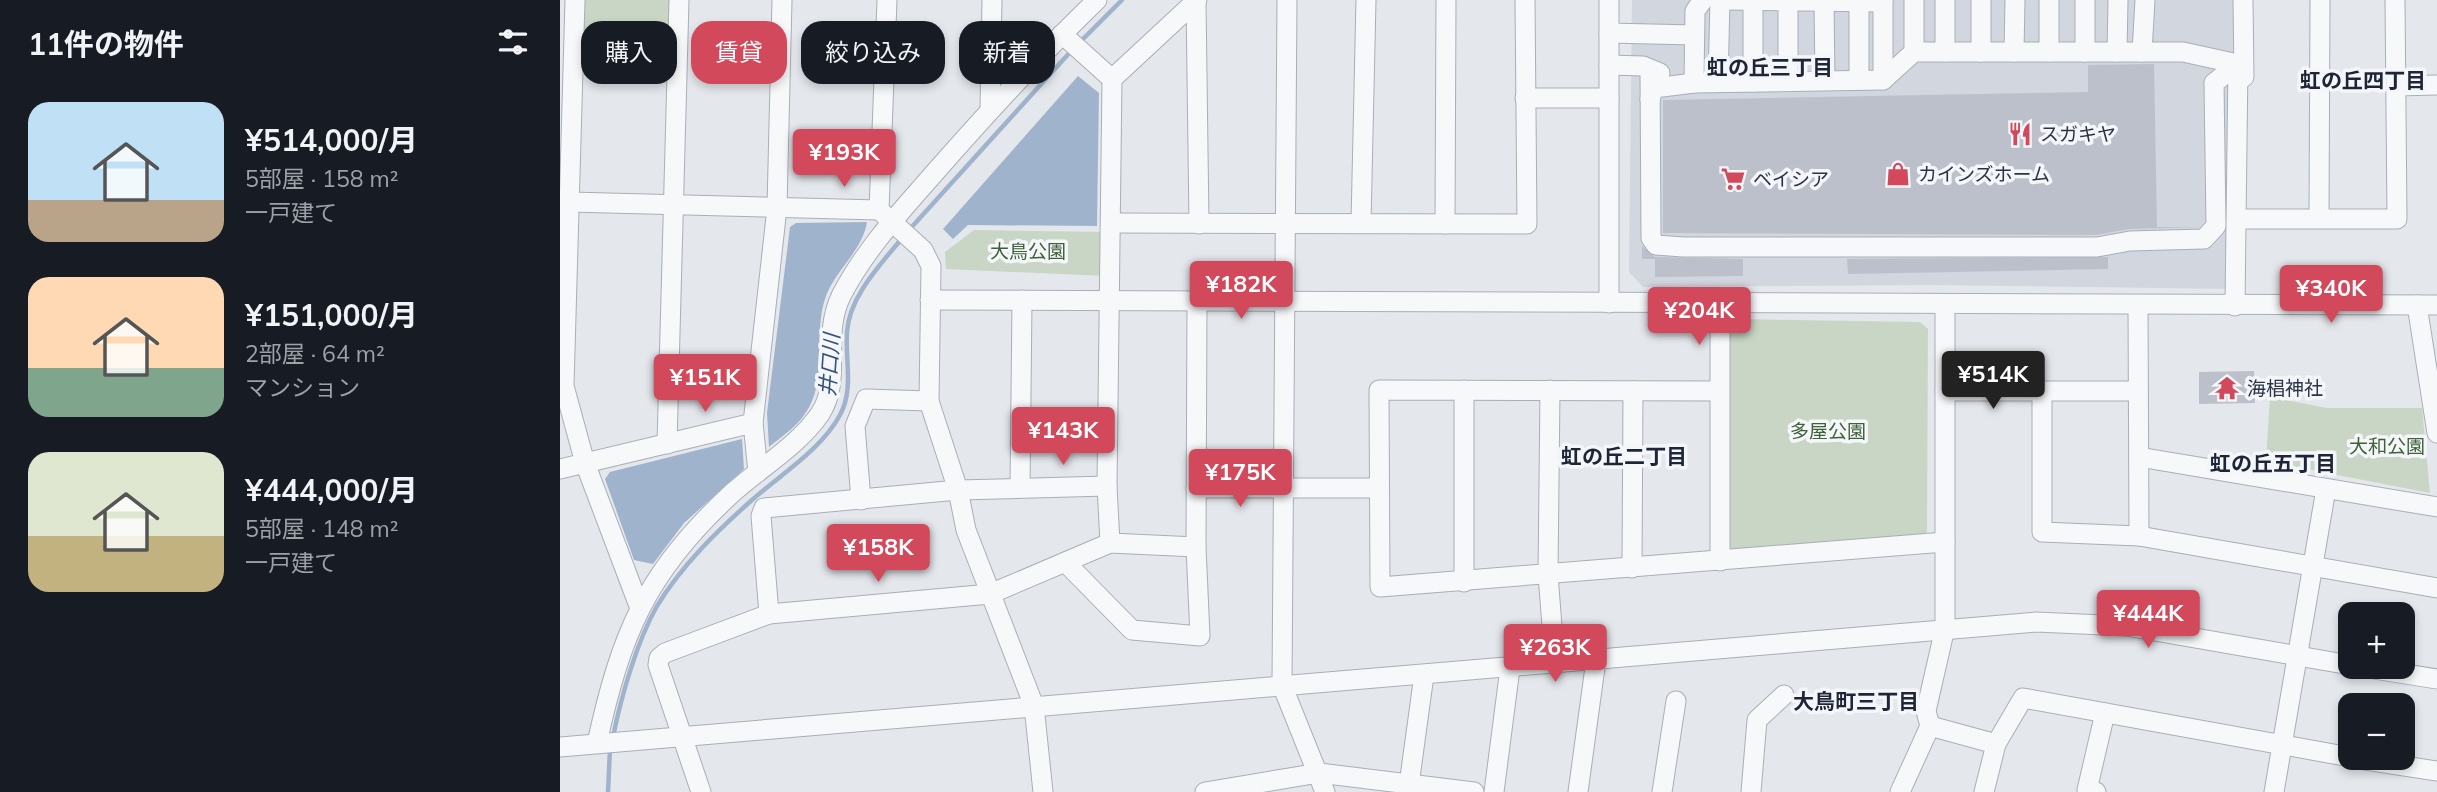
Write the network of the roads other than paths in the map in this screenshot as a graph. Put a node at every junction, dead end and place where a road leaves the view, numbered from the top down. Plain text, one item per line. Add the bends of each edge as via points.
1 (575, 0) edge
2 (679, 0) edge
3 (782, 0) edge
4 (887, 0) edge
5 (992, 0) edge
6 (1097, 0) edge
7 (1287, 0) edge
8 (1366, 0) edge
9 (1446, 0) edge
10 (1525, 0) edge
11 (1609, 0) edge
12 (1703, 0) edge
13 (1720, 0) edge
14 (1728, 0) edge
15 (1753, 0) edge
16 (1914, 0) edge
17 (1945, 0) edge
18 (1982, 0) edge
19 (2015, 0) edge
20 (2049, 0) edge
21 (2085, 0) edge
22 (2118, 0) edge
23 (2145, 0) edge
24 (2243, 0) edge
25 (2320, 0) edge
26 (2395, 0) edge
27 (1197, 1) edge
28 (1788, 1) edge
29 (1824, 1) edge
30 (1859, 1) edge
31 (1883, 1) edge
32 (1609, 33) junction
33 (1062, 34) junction
34 (1694, 35) junction
35 (1914, 52) junction
36 (1945, 52) junction
37 (1981, 52) junction
38 (2014, 52) junction
39 (2049, 52) junction
40 (2085, 52) junction
41 (2117, 52) junction
42 (2142, 52) junction
43 (2238, 64) junction
44 (1609, 65) junction
45 (1650, 71) junction
46 (1112, 79) junction
47 (1825, 80) junction
48 (1859, 80) junction
49 (1883, 80) junction
50 (1788, 81) junction
51 (1718, 82) junction
52 (1753, 82) junction
53 (1694, 83) junction
54 (2437, 85) edge
55 (2397, 86) junction
56 (1525, 98) junction
57 (1609, 98) junction
58 (1650, 99) junction
59 (990, 110) junction
60 (565, 120) edge
61 (569, 202) junction
62 (672, 204) junction
63 (777, 208) junction
64 (886, 215) junction
65 (2319, 218) junction
66 (2245, 219) junction
67 (1111, 223) junction
68 (1361, 223) junction
69 (1199, 224) junction
70 (1285, 224) junction
71 (1445, 224) junction
72 (930, 300) junction
73 (1022, 300) junction
74 (1285, 300) junction
75 (1111, 302) junction
76 (1197, 302) junction
77 (1609, 303) junction
78 (1720, 304) junction
79 (1945, 305) junction
80 (2138, 305) junction
81 (2417, 305) junction
82 (2437, 305) edge
83 (2239, 306) junction
84 (1464, 390) junction
85 (1550, 390) junction
86 (1633, 391) junction
87 (1719, 391) junction
88 (1945, 391) junction
89 (2042, 391) junction
90 (2138, 391) junction
91 (929, 401) junction
92 (753, 423) junction
93 (2437, 433) edge
94 (667, 444) junction
95 (2139, 457) junction
96 (585, 463) junction
97 (560, 470) edge
98 (758, 472) junction
99 (1107, 486) junction
100 (1020, 487) junction
101 (1196, 488) junction
102 (1378, 488) junction
103 (1284, 489) junction
104 (2326, 489) junction
105 (958, 491) junction
106 (861, 500) junction
107 (2437, 507) edge
108 (2139, 536) junction
109 (1945, 542) junction
110 (1110, 543) junction
111 (1196, 547) junction
112 (1720, 561) junction
113 (1065, 562) junction
114 (2312, 566) junction
115 (1632, 568) junction
116 (1548, 575) junction
117 (1464, 582) junction
118 (2437, 588) edge
119 (990, 594) junction
120 (639, 606) junction
121 (769, 614) junction
122 (1945, 628) junction
123 (2297, 656) junction
124 (1596, 660) junction
125 (2338, 663) edge
126 (1555, 664) junction
127 (1510, 667) junction
128 (1424, 675) junction
129 (2415, 675) edge
130 (2437, 679) edge
131 (1282, 685) junction
132 (1784, 695) dead end
133 (1676, 701) dead end
134 (1034, 706) junction
135 (2105, 713) junction
136 (1930, 726) junction
137 (683, 737) junction
138 (597, 743) junction
139 (1996, 744) junction
140 (2282, 746) junction
141 (560, 747) edge
142 (2338, 755) edge
143 (2415, 767) edge
144 (2437, 771) edge
145 (1322, 783) edge
146 (1409, 788) edge
147 (1245, 789) edge
148 (701, 792) edge
149 (1043, 792) edge
150 (1205, 792) edge
151 (1474, 792) edge
152 (1494, 792) edge
153 (1578, 792) edge
154 (1662, 792) edge
155 (1751, 792) edge
156 (1900, 792) edge
157 (1984, 792) edge
158 (2096, 792) edge
159 (2274, 792) edge

1 - 60 street
2 - 62 street
3 - 63 street
4 - 64 street
5 - 59 street
6 - 33 street
7 - 70 street
8 - 68 street
9 - 71 street
10 - 56 street
11 - 32 street
12 - 34 street via 1695,11
13 - 51 street
14 - 15 street
15 - 28 street
15 - 52 street
16 - 35 street
17 - 36 street
18 - 37 street
19 - 38 street
20 - 39 street
21 - 40 street
22 - 41 street
23 - 42 street
24 - 66 street
25 - 65 street
26 - 55 street
27 - 46 street
27 - 69 street
28 - 29 street
28 - 50 street
29 - 30 street
29 - 47 street
30 - 31 street
30 - 48 street
31 - 49 street
32 - 34 street
32 - 44 street
33 - 46 street
33 - 59 street
34 - 53 street
35 - 36 street
35 - 49 street
36 - 37 street
37 - 38 street
38 - 39 street
39 - 40 street
40 - 41 street
41 - 42 street
42 - 43 street via 2183,52
43 - 58 street via 2214,83 2217,226 2204,239 2130,241 2097,247 1656,245 1651,238
43 - 83 street
44 - 45 street via 1643,66
44 - 57 street
45 - 53 street
45 - 58 street
46 - 67 street
47 - 48 street
47 - 50 street
48 - 49 street
50 - 52 street
51 - 52 street
51 - 53 street
53 - 58 street via 1654,88
54 - 55 street
55 - 65 street via 2397,219
56 - 57 street
56 - 71 street via 1527,224
57 - 77 street
59 - 64 street
60 - 61 street
61 - 62 street
61 - 96 street via 564,386
62 - 63 street
62 - 94 street
63 - 64 street
63 - 92 street
64 - 72 street via 923,250 930,266
64 - 98 street via 832,317 832,372 820,413
65 - 66 street
66 - 83 street
67 - 69 street
67 - 75 street
68 - 70 street
68 - 71 street
69 - 70 street
70 - 74 street
72 - 73 street
72 - 91 street
73 - 75 street
73 - 100 street
74 - 76 street
74 - 77 street
74 - 103 street
75 - 76 street
75 - 99 street
76 - 101 street
77 - 78 street
78 - 79 street
78 - 87 street
79 - 80 street
79 - 88 street
80 - 83 street
80 - 90 street
81 - 82 street
81 - 83 street
81 - 93 street
84 - 85 street
84 - 102 street via 1379,390
84 - 117 street
85 - 86 street
85 - 116 street
86 - 87 street
86 - 115 street
87 - 112 street
88 - 89 street
88 - 109 street
89 - 90 street
89 - 108 street via 2042,532
90 - 95 street
91 - 105 street
91 - 106 street via 866,399 855,426
92 - 94 street
92 - 98 street
94 - 96 street
95 - 104 street
95 - 108 street
96 - 97 street
96 - 120 street
98 - 120 street via 698,526
99 - 100 street
99 - 110 street
100 - 105 street
101 - 103 street
101 - 111 street
102 - 103 street
102 - 117 street via 1380,587
103 - 131 street
104 - 107 street
104 - 114 street
105 - 106 street
105 - 119 street via 966,530
106 - 121 street via 762,509
108 - 114 street
109 - 112 street
109 - 122 street
110 - 111 street
110 - 113 street
111 - 113 street via 1200,636 1132,630
112 - 115 street
113 - 119 street
114 - 118 street
114 - 123 street
115 - 116 street
116 - 117 street
116 - 126 street
119 - 121 street
119 - 134 street
120 - 138 street via 621,649
121 - 137 street via 659,657
122 - 123 street via 2080,622
122 - 124 street
122 - 136 street via 1926,711
123 - 125 street
123 - 140 street
124 - 126 street
124 - 153 street
126 - 127 street
127 - 128 street
127 - 152 street
128 - 131 street
128 - 146 street
129 - 130 street
131 - 134 street
131 - 145 street
132 - 155 street via 1758,720
133 - 154 street
134 - 137 street
134 - 149 street
135 - 139 street via 2023,698
135 - 140 street
135 - 158 street via 2087,790
136 - 139 street
136 - 156 street
137 - 138 street
137 - 148 street
138 - 141 street
139 - 157 street
140 - 142 street
140 - 159 street
143 - 144 street
145 - 146 street
145 - 147 street
146 - 151 street
147 - 150 street

